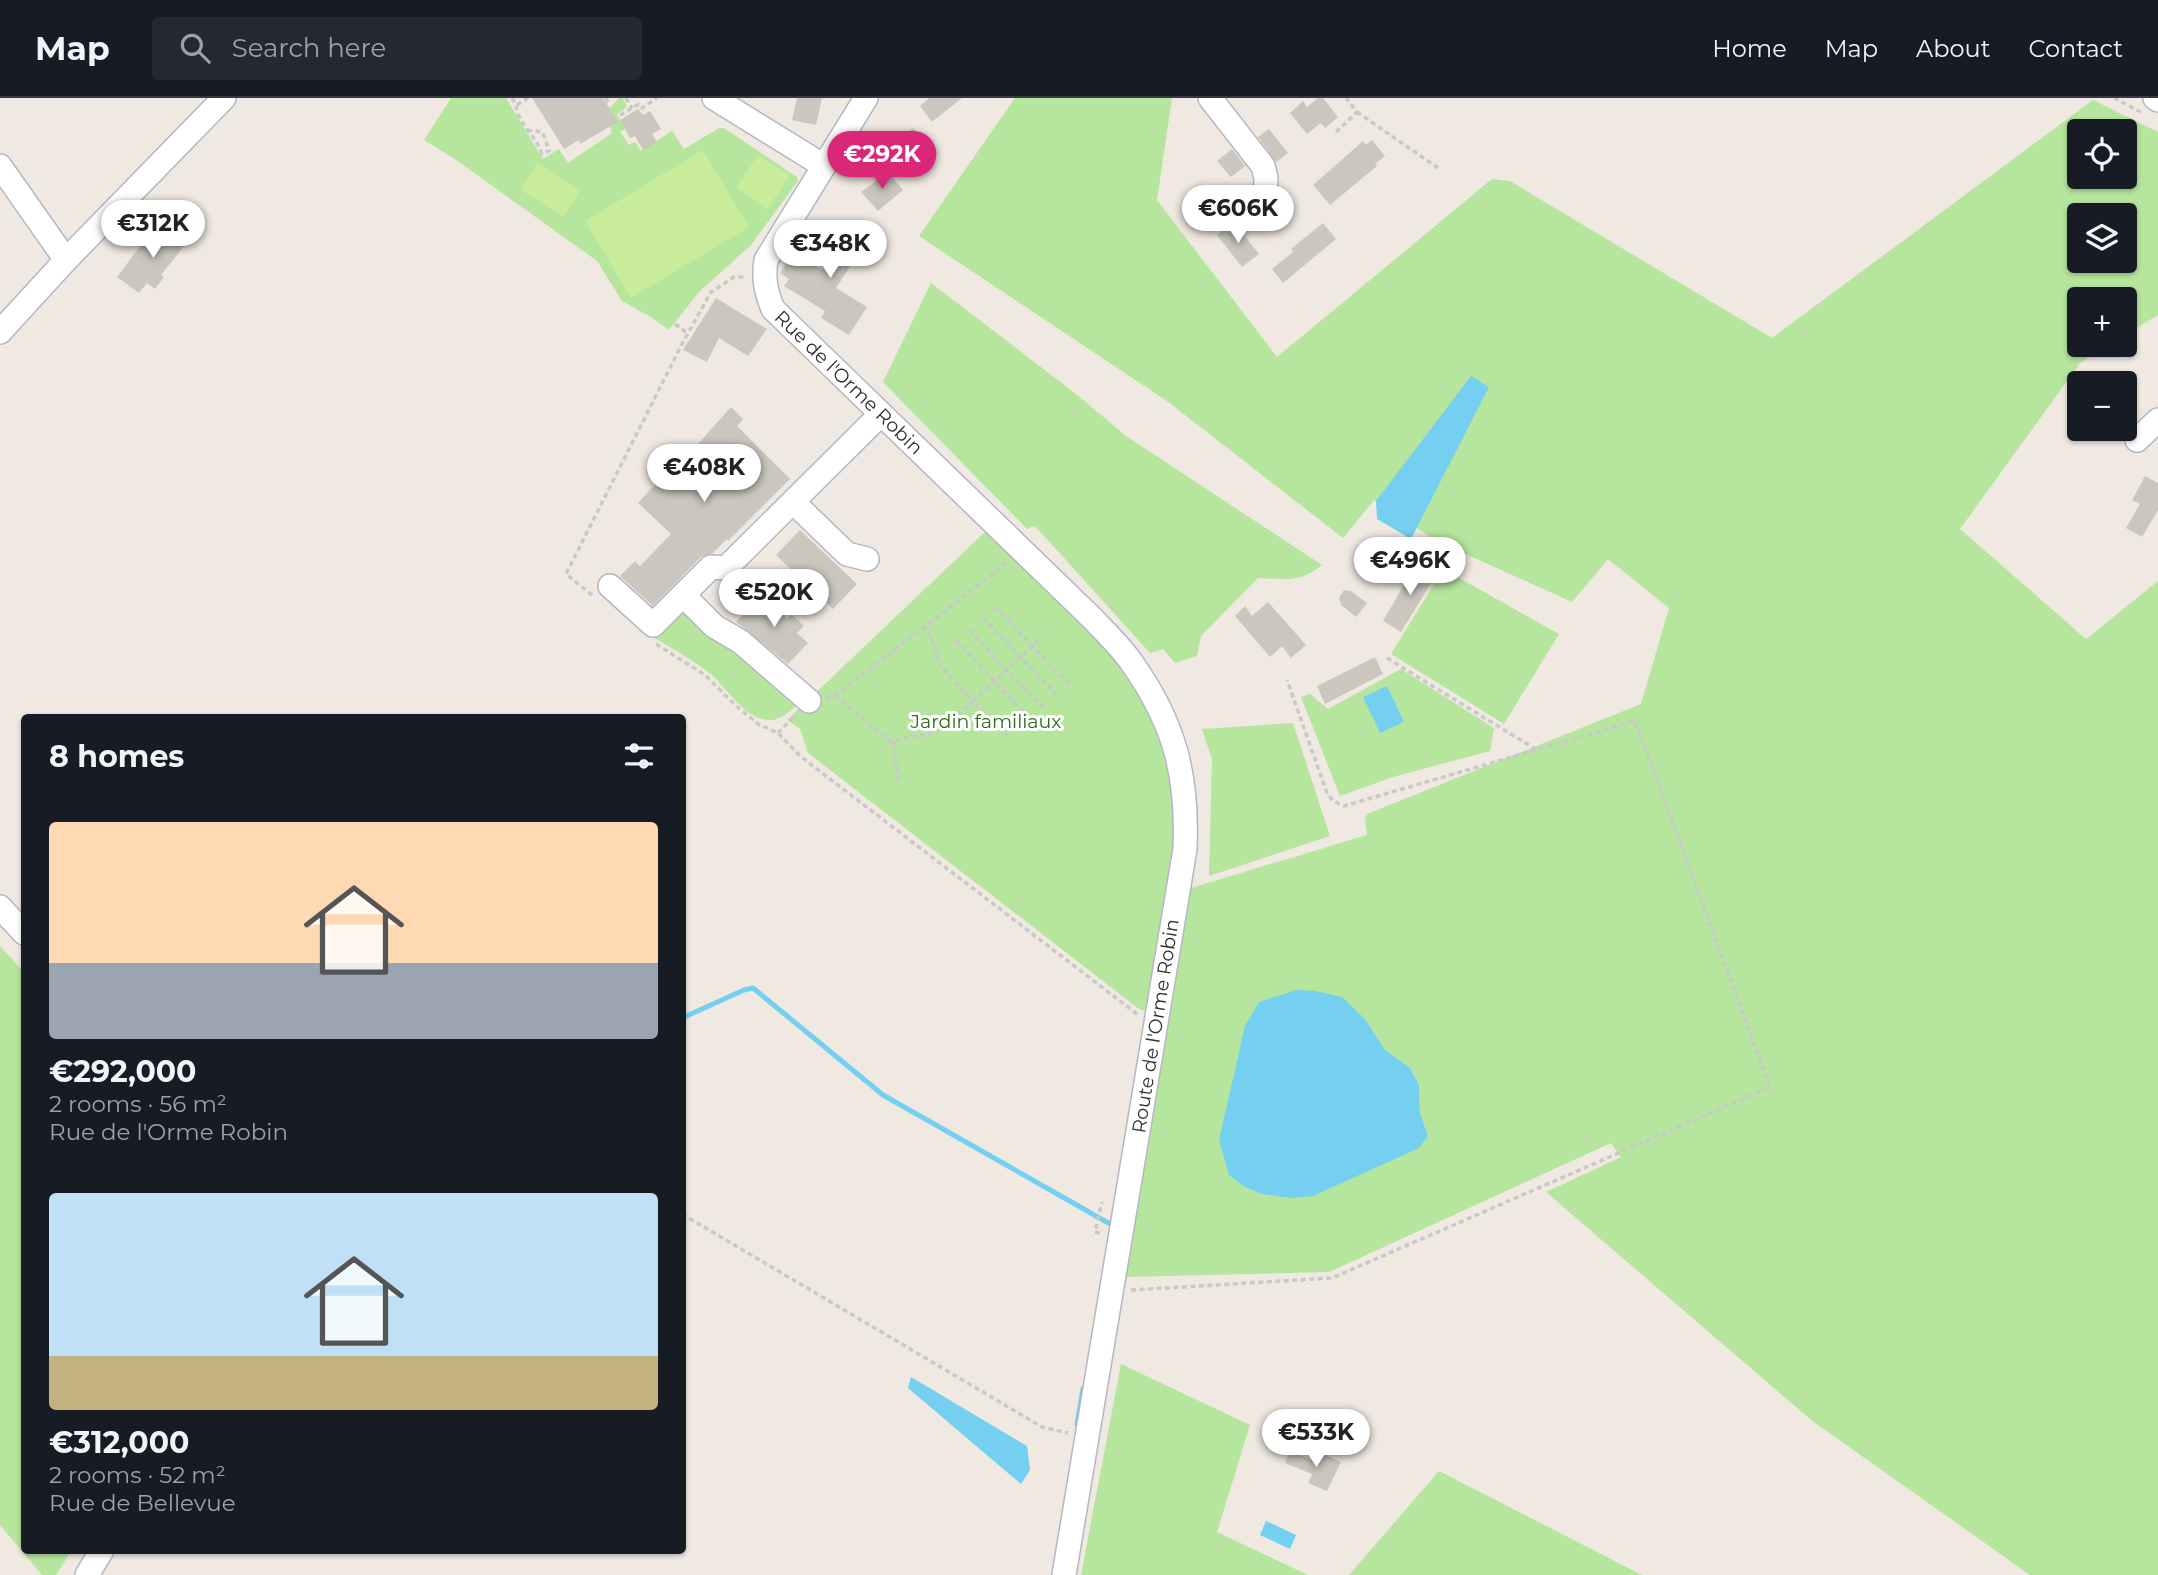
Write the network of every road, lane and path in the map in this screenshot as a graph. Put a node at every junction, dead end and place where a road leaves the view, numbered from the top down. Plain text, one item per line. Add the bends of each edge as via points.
1 (224, 98) edge
2 (512, 98) edge
3 (528, 98) edge
4 (626, 98) edge
5 (657, 98) edge
6 (714, 98) edge
7 (866, 98) edge
8 (1210, 98) edge
9 (1346, 98) edge
10 (2114, 98) edge
11 (518, 102) edge
12 (2153, 104) edge
13 (632, 108) junction
14 (1357, 112) junction
15 (620, 115) dead end
16 (529, 131) junction
17 (1336, 132) dead end
18 (0, 166) edge
19 (824, 166) junction
20 (1441, 170) dead end
21 (1265, 202) dead end
22 (66, 260) junction
23 (763, 276) junction
24 (675, 324) dead end
25 (0, 332) edge
26 (687, 333) junction
27 (881, 414) junction
28 (2158, 420) edge
29 (2137, 439) dead end
30 (793, 502) junction
31 (1015, 543) junction
32 (867, 559) dead end
33 (604, 593) joint
34 (683, 595) junction
35 (995, 607) dead end
36 (983, 618) dead end
37 (927, 625) junction
38 (969, 630) dead end
39 (1043, 636) dead end
40 (956, 640) dead end
41 (653, 642) dead end
42 (1032, 645) junction
43 (1020, 657) junction
44 (1387, 658) dead end
45 (1006, 670) junction
46 (995, 680) junction
47 (1287, 680) dead end
48 (1070, 685) dead end
49 (835, 696) junction
50 (1058, 696) dead end
51 (808, 701) junction
52 (973, 701) junction
53 (1045, 710) dead end
54 (1032, 720) dead end
55 (778, 733) junction
56 (1009, 737) dead end
57 (893, 742) junction
58 (1537, 750) junction
59 (899, 782) dead end
60 (0, 907) edge
61 (21, 930) edge
62 (1144, 1020) dead end
63 (1102, 1202) dead end
64 (686, 1216) edge
65 (1104, 1233) dead end
66 (1112, 1289) junction
67 (1087, 1437) junction
68 (100, 1554) edge
69 (87, 1575) edge
70 (1065, 1575) edge

1 - 22 street
2 - 11 path
3 - 11 path
4 - 13 path
5 - 13 path via 642,108 639,103
6 - 19 street
7 - 19 street
8 - 21 street via 1263,166
9 - 14 path
10 - 12 path
11 - 16 path via 519,115
13 - 15 path
14 - 17 path
14 - 20 path
16 - 16 path via 542,154 549,151 543,134
18 - 22 street
19 - 23 street via 766,260
22 - 25 street
23 - 26 path via 734,277 711,292
23 - 27 street, Rue de l'Orme Robin via 773,309
24 - 26 path
26 - 33 path via 566,575
27 - 30 street
27 - 31 street, Rue de l'Orme Robin
28 - 29 street
30 - 32 street via 847,554
30 - 34 street via 726,568 711,567
31 - 37 path
31 - 66 street, Route de l'Orme Robin via 1131,661 1160,707 1180,760 1187,813 1185,849
33 - 34 street via 653,625
34 - 51 street via 714,626 741,642
35 - 42 path
36 - 43 path
37 - 49 path
37 - 52 path via 941,666
38 - 45 path
39 - 42 path
40 - 46 path
41 - 55 path via 705,675 758,724
42 - 43 path
42 - 48 path
43 - 45 path
43 - 50 path
44 - 58 path
45 - 46 path
45 - 53 path
46 - 52 path
46 - 54 path
47 - 58 path via 1327,793 1344,806
49 - 51 path
49 - 57 path
51 - 55 path
52 - 56 path
52 - 57 path via 951,721
55 - 62 path via 800,756
57 - 59 path
58 - 66 path via 1635,721 1770,1087 1332,1278
60 - 61 street
63 - 65 path via 1095,1232
64 - 67 path via 1042,1427
66 - 67 street, Route de l'Orme Robin
67 - 70 street, Route de l'Orme Robin
68 - 69 street

